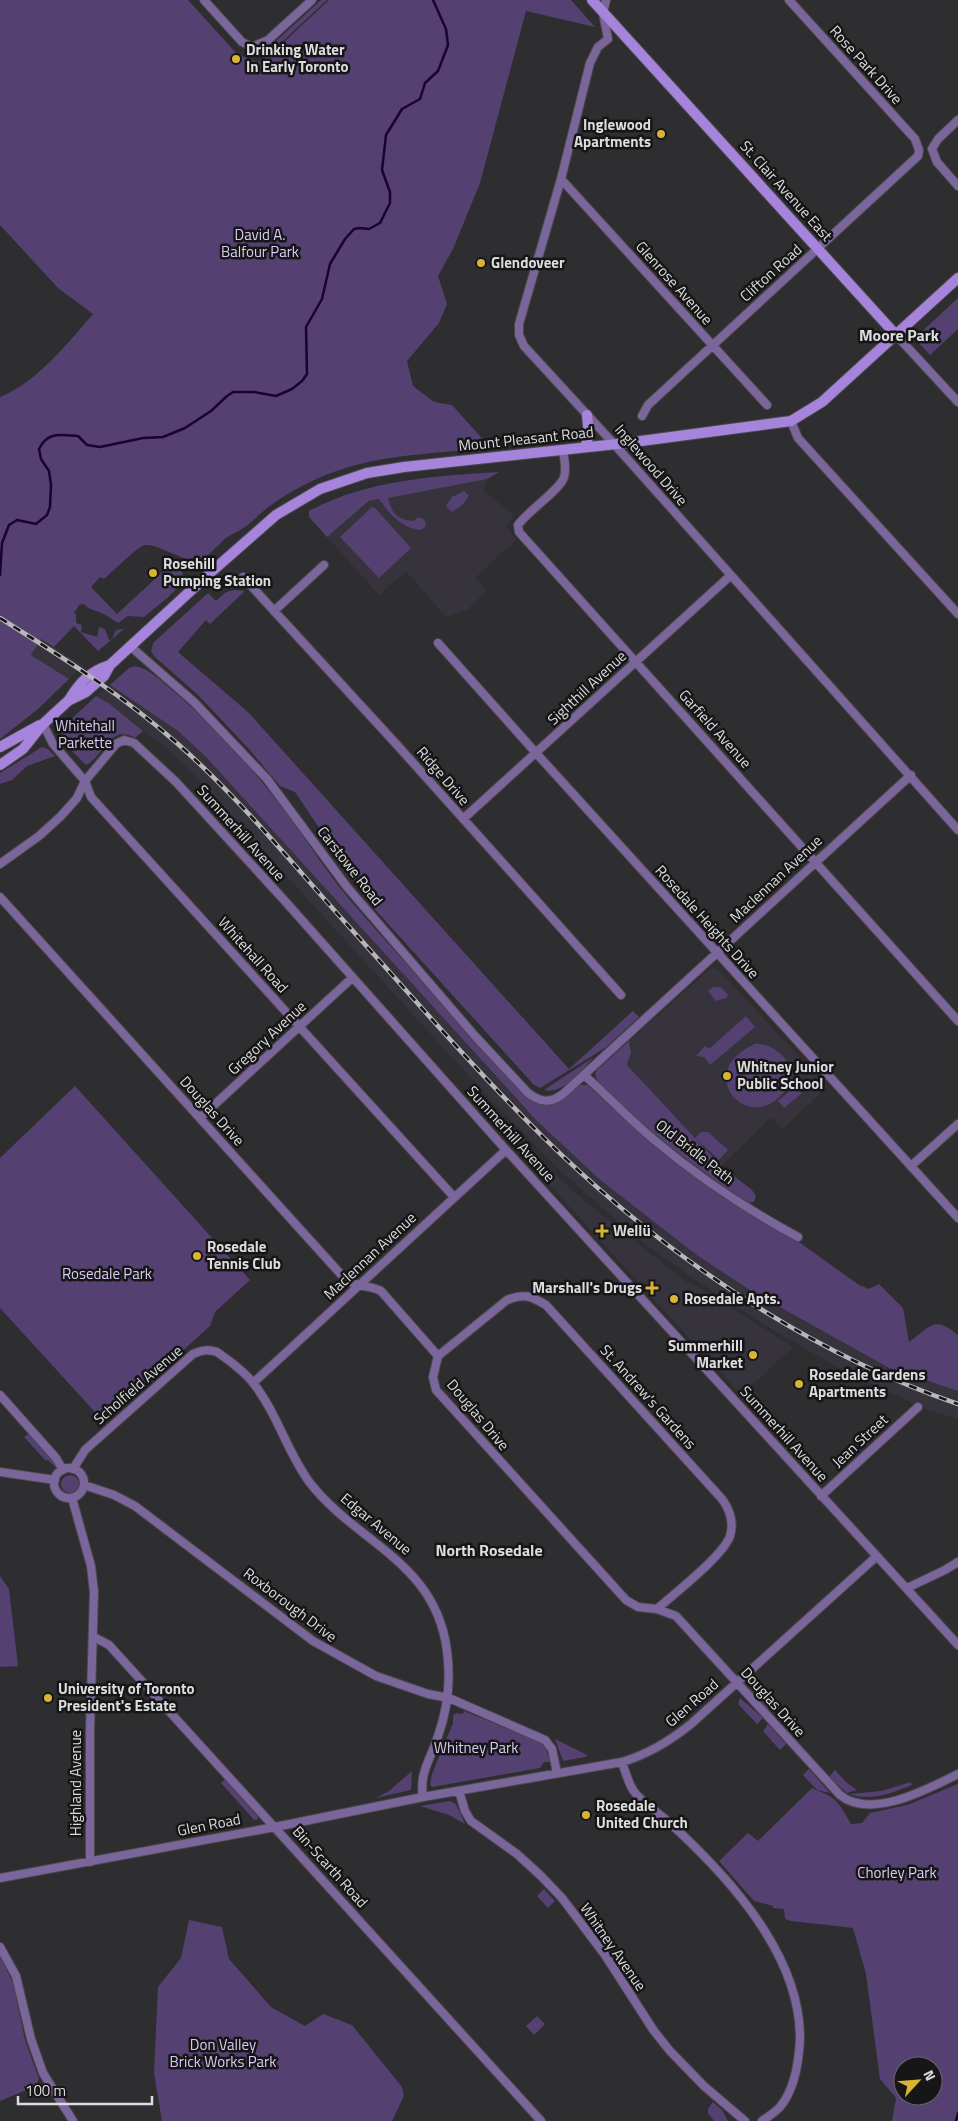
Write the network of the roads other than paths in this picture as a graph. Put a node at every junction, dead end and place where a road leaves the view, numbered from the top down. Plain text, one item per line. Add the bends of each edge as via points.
1 (204, 0) edge
2 (312, 0) edge
3 (592, 0) edge
4 (606, 0) edge
5 (789, 0) edge
6 (604, 13) junction
7 (958, 120) edge
8 (919, 150) joint
9 (560, 179) junction
10 (958, 186) edge
11 (819, 248) junction
12 (958, 278) edge
13 (896, 335) junction
14 (712, 346) junction
15 (958, 402) edge
16 (766, 405) dead end
17 (587, 415) junction
18 (642, 416) dead end
19 (791, 421) junction
20 (614, 444) junction
21 (585, 447) junction
22 (563, 450) junction
23 (324, 564) dead end
24 (730, 576) junction
25 (243, 577) dead end
26 (274, 611) junction
27 (958, 614) edge
28 (438, 642) dead end
29 (130, 646) junction
30 (636, 661) junction
31 (43, 724) junction
32 (0, 748) edge
33 (536, 754) junction
34 (0, 765) edge
35 (910, 775) junction
36 (85, 781) junction
37 (463, 819) junction
38 (958, 830) edge
39 (814, 862) junction
40 (0, 864) edge
41 (0, 897) edge
42 (716, 953) junction
43 (352, 978) junction
44 (620, 995) dead end
45 (958, 1021) edge
46 (299, 1027) junction
47 (584, 1075) junction
48 (548, 1102) joint
49 (200, 1118) junction
50 (958, 1124) edge
51 (506, 1150) junction
52 (911, 1166) junction
53 (454, 1197) junction
54 (958, 1218) edge
55 (798, 1237) dead end
56 (358, 1286) junction
57 (438, 1356) junction
58 (253, 1383) junction
59 (0, 1395) edge
60 (918, 1407) dead end
61 (73, 1468) junction
62 (63, 1470) junction
63 (0, 1472) edge
64 (55, 1480) junction
65 (84, 1485) junction
66 (822, 1496) junction
67 (72, 1498) junction
68 (877, 1556) junction
69 (958, 1562) edge
70 (907, 1588) junction
71 (658, 1608) junction
72 (94, 1637) junction
73 (958, 1645) edge
74 (737, 1682) junction
75 (449, 1698) junction
76 (622, 1762) junction
77 (556, 1772) junction
78 (958, 1774) edge
79 (459, 1791) junction
80 (423, 1797) junction
81 (275, 1827) junction
82 (90, 1862) junction
83 (0, 1878) edge
84 (0, 1947) edge
85 (73, 2121) edge
86 (541, 2121) edge
87 (745, 2121) edge
88 (762, 2121) edge

1 - 2 street via 248,47 268,40
3 - 6 main road, St. Clair Avenue East
4 - 6 street, Inglewood Drive
5 - 8 street, Rose Park Drive via 915,139
6 - 9 street, Inglewood Drive via 608,39 598,47 592,59
6 - 11 main road, St. Clair Avenue East
7 - 10 street via 932,149 937,162
8 - 11 street, Clifton Road via 914,161
9 - 14 street, Glenrose Avenue
9 - 17 street, Inglewood Drive via 519,324 519,335 524,346
11 - 13 main road, St. Clair Avenue East
11 - 14 street, Clifton Road
12 - 13 main road, Mount Pleasant Road
13 - 15 street, St. Clair Avenue East
13 - 19 main road, Mount Pleasant Road via 822,402
14 - 16 street, Glenrose Avenue
14 - 18 street, Clifton Road via 648,406
17 - 20 street, Inglewood Drive
17 - 21 main road via 589,435
19 - 20 main road, Mount Pleasant Road
19 - 27 street via 798,438
20 - 21 main road, Mount Pleasant Road
20 - 24 street, Inglewood Drive
21 - 22 main road, Mount Pleasant Road
22 - 29 main road, Mount Pleasant Road via 376,471 320,489 276,515
22 - 30 street, Garfield Avenue via 564,478 523,518 518,525 519,532
23 - 26 street
24 - 30 street, Sighthill Avenue
24 - 35 street, Inglewood Drive
25 - 26 street, Ridge Drive
26 - 37 street, Ridge Drive
28 - 33 street, Rosedale Heights Drive
29 - 31 main road, Mount Pleasant Road via 110,665 104,676 86,692 68,701
29 - 48 street, Carstowe Road via 194,702 267,780 347,887 463,1021 528,1093
30 - 33 street, Sighthill Avenue
30 - 39 street, Garfield Avenue
31 - 32 main road, Mount Pleasant Road
31 - 34 main road, Mount Pleasant Road via 23,749
31 - 36 street, Whitehall Road via 53,744
33 - 37 street, Sighthill Avenue
33 - 42 street, Rosedale Heights Drive
35 - 38 street, Inglewood Drive
35 - 39 street, Maclennan Avenue
36 - 40 street via 77,798 56,822
36 - 43 street, Summerhill Avenue via 120,741 134,743 176,782
36 - 46 street, Whitehall Road via 90,797
37 - 44 street, Ridge Drive
39 - 42 street, Maclennan Avenue
39 - 45 street, Garfield Avenue
41 - 49 street, Douglas Drive
42 - 47 street, Maclennan Avenue
42 - 52 street, Rosedale Heights Drive
43 - 46 street, Gregory Avenue
43 - 51 street, Summerhill Avenue
46 - 49 street, Gregory Avenue
46 - 53 street, Whitehall Road
47 - 48 street, Maclennan Avenue via 554,1101
47 - 55 street, Old Bridle Path via 657,1143 752,1212
49 - 56 street, Douglas Drive via 330,1264 346,1280
50 - 52 street
51 - 53 street, Maclennan Avenue
51 - 66 street, Summerhill Avenue
52 - 54 street, Rosedale Heights Drive
53 - 56 street, Maclennan Avenue
56 - 57 street, Douglas Drive via 381,1291
56 - 58 street, Maclennan Avenue
57 - 71 street, Douglas Drive via 433,1377 436,1390 450,1408 626,1600 638,1607
57 - 71 street, St. Andrew's Gardens via 507,1300 531,1296 546,1305 722,1499 730,1514 729,1538
58 - 61 street, Scholfield Avenue via 217,1352 203,1350 193,1354 85,1450
58 - 75 street, Edgar Avenue via 310,1483 346,1518 400,1561 432,1603 445,1635
59 - 62 street
60 - 66 street, Jean Street
61 - 62 street
61 - 65 street via 83,1477
62 - 64 street
63 - 64 street
64 - 67 street via 59,1493
65 - 67 street via 80,1494
65 - 75 street, Roxborough Drive via 135,1506 313,1641 338,1656 376,1676
66 - 68 street, Summerhill Avenue
67 - 72 street, Highland Avenue via 93,1579
68 - 70 street
68 - 74 street, Glen Road
69 - 70 street
70 - 73 street
71 - 74 street, Douglas Drive via 676,1616
72 - 81 street, Bin-Scarth Road via 109,1645
72 - 82 street, Highland Avenue
74 - 76 street, Glen Road via 676,1736 646,1754
74 - 78 street, Douglas Drive via 840,1796 854,1804 871,1805 894,1800
75 - 77 street, Roxborough Drive via 545,1740 552,1749
75 - 80 street via 422,1776
76 - 77 street, Glen Road
76 - 88 street via 636,1795 692,1843 716,1869 756,1918 784,1968 793,1992 800,2033 798,2058 787,2095 780,2107
77 - 79 street, Glen Road
79 - 80 street, Glen Road
79 - 87 street, Whitney Avenue via 471,1820 517,1854 562,1898 670,2051
80 - 81 street, Glen Road
81 - 82 street, Glen Road
81 - 86 street, Bin-Scarth Road
82 - 83 street, Glen Road
84 - 85 street via 16,1976 43,2073

